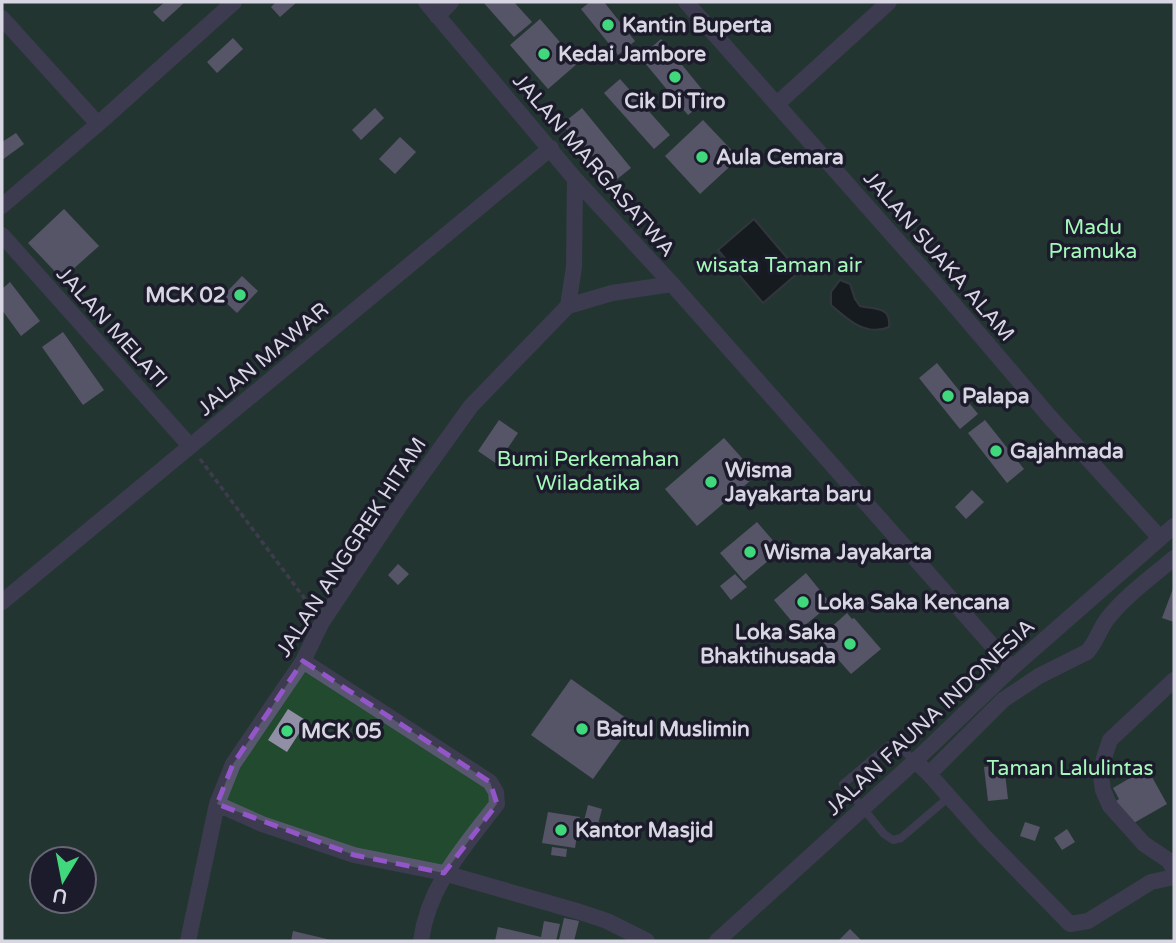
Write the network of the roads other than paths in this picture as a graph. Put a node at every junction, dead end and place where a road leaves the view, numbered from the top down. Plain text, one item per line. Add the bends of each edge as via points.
1 (234, 2) edge
2 (426, 2) edge
3 (451, 2) edge
4 (686, 2) edge
5 (889, 2) edge
6 (437, 16) junction
7 (2, 18) edge
8 (776, 104) junction
9 (98, 124) junction
10 (551, 148) junction
11 (575, 179) junction
12 (2, 206) edge
13 (2, 234) edge
14 (672, 284) junction
15 (568, 306) junction
16 (190, 446) junction
17 (1174, 527) edge
18 (1160, 538) junction
19 (1174, 558) edge
20 (2, 602) edge
21 (303, 661) junction
22 (1012, 668) junction
23 (1174, 680) edge
24 (915, 761) junction
25 (929, 774) junction
26 (948, 797) junction
27 (217, 804) junction
28 (864, 808) junction
29 (1172, 861) edge
30 (444, 873) junction
31 (1174, 877) edge
32 (1151, 882) junction
33 (188, 941) edge
34 (421, 941) edge
35 (647, 941) edge
36 (717, 941) edge

1 - 9 street
2 - 6 street, JALAN MARGASATWA
3 - 6 street
4 - 8 street, JALAN SUAKA ALAM
5 - 8 street
6 - 10 street, JALAN MARGASATWA
7 - 9 street
8 - 18 street, JALAN SUAKA ALAM
9 - 12 street
10 - 11 street, JALAN MARGASATWA
10 - 16 street, JALAN MAWAR
11 - 14 street, JALAN MARGASATWA
11 - 15 street
13 - 16 street, JALAN MELATI
14 - 15 street, JALAN ANGGREK HITAM via 612,293
14 - 22 street, JALAN MARGASATWA
15 - 21 street, JALAN ANGGREK HITAM via 471,405 322,622
16 - 20 street, JALAN MAWAR
17 - 18 street, JALAN FAUNA INDONESIA
18 - 22 street, JALAN FAUNA INDONESIA
19 - 25 street via 1118,606 1087,652 1003,700
21 - 27 street, JALAN ANGGREK HITAM via 233,764
21 - 30 street via 490,782 497,804
22 - 24 street, JALAN FAUNA INDONESIA
23 - 29 street via 1110,740 1101,776 1110,806 1144,844
24 - 25 street
24 - 28 street, JALAN FAUNA INDONESIA
24 - 28 lane via 898,746 888,746 843,784
25 - 26 street
26 - 28 lane via 893,840
26 - 32 street via 1070,924 1088,921
27 - 30 street via 354,855
27 - 33 street, JALAN ANGGREK HITAM
28 - 36 street, JALAN FAUNA INDONESIA
29 - 32 street
30 - 34 street via 423,921
30 - 35 street via 607,921
31 - 32 street

